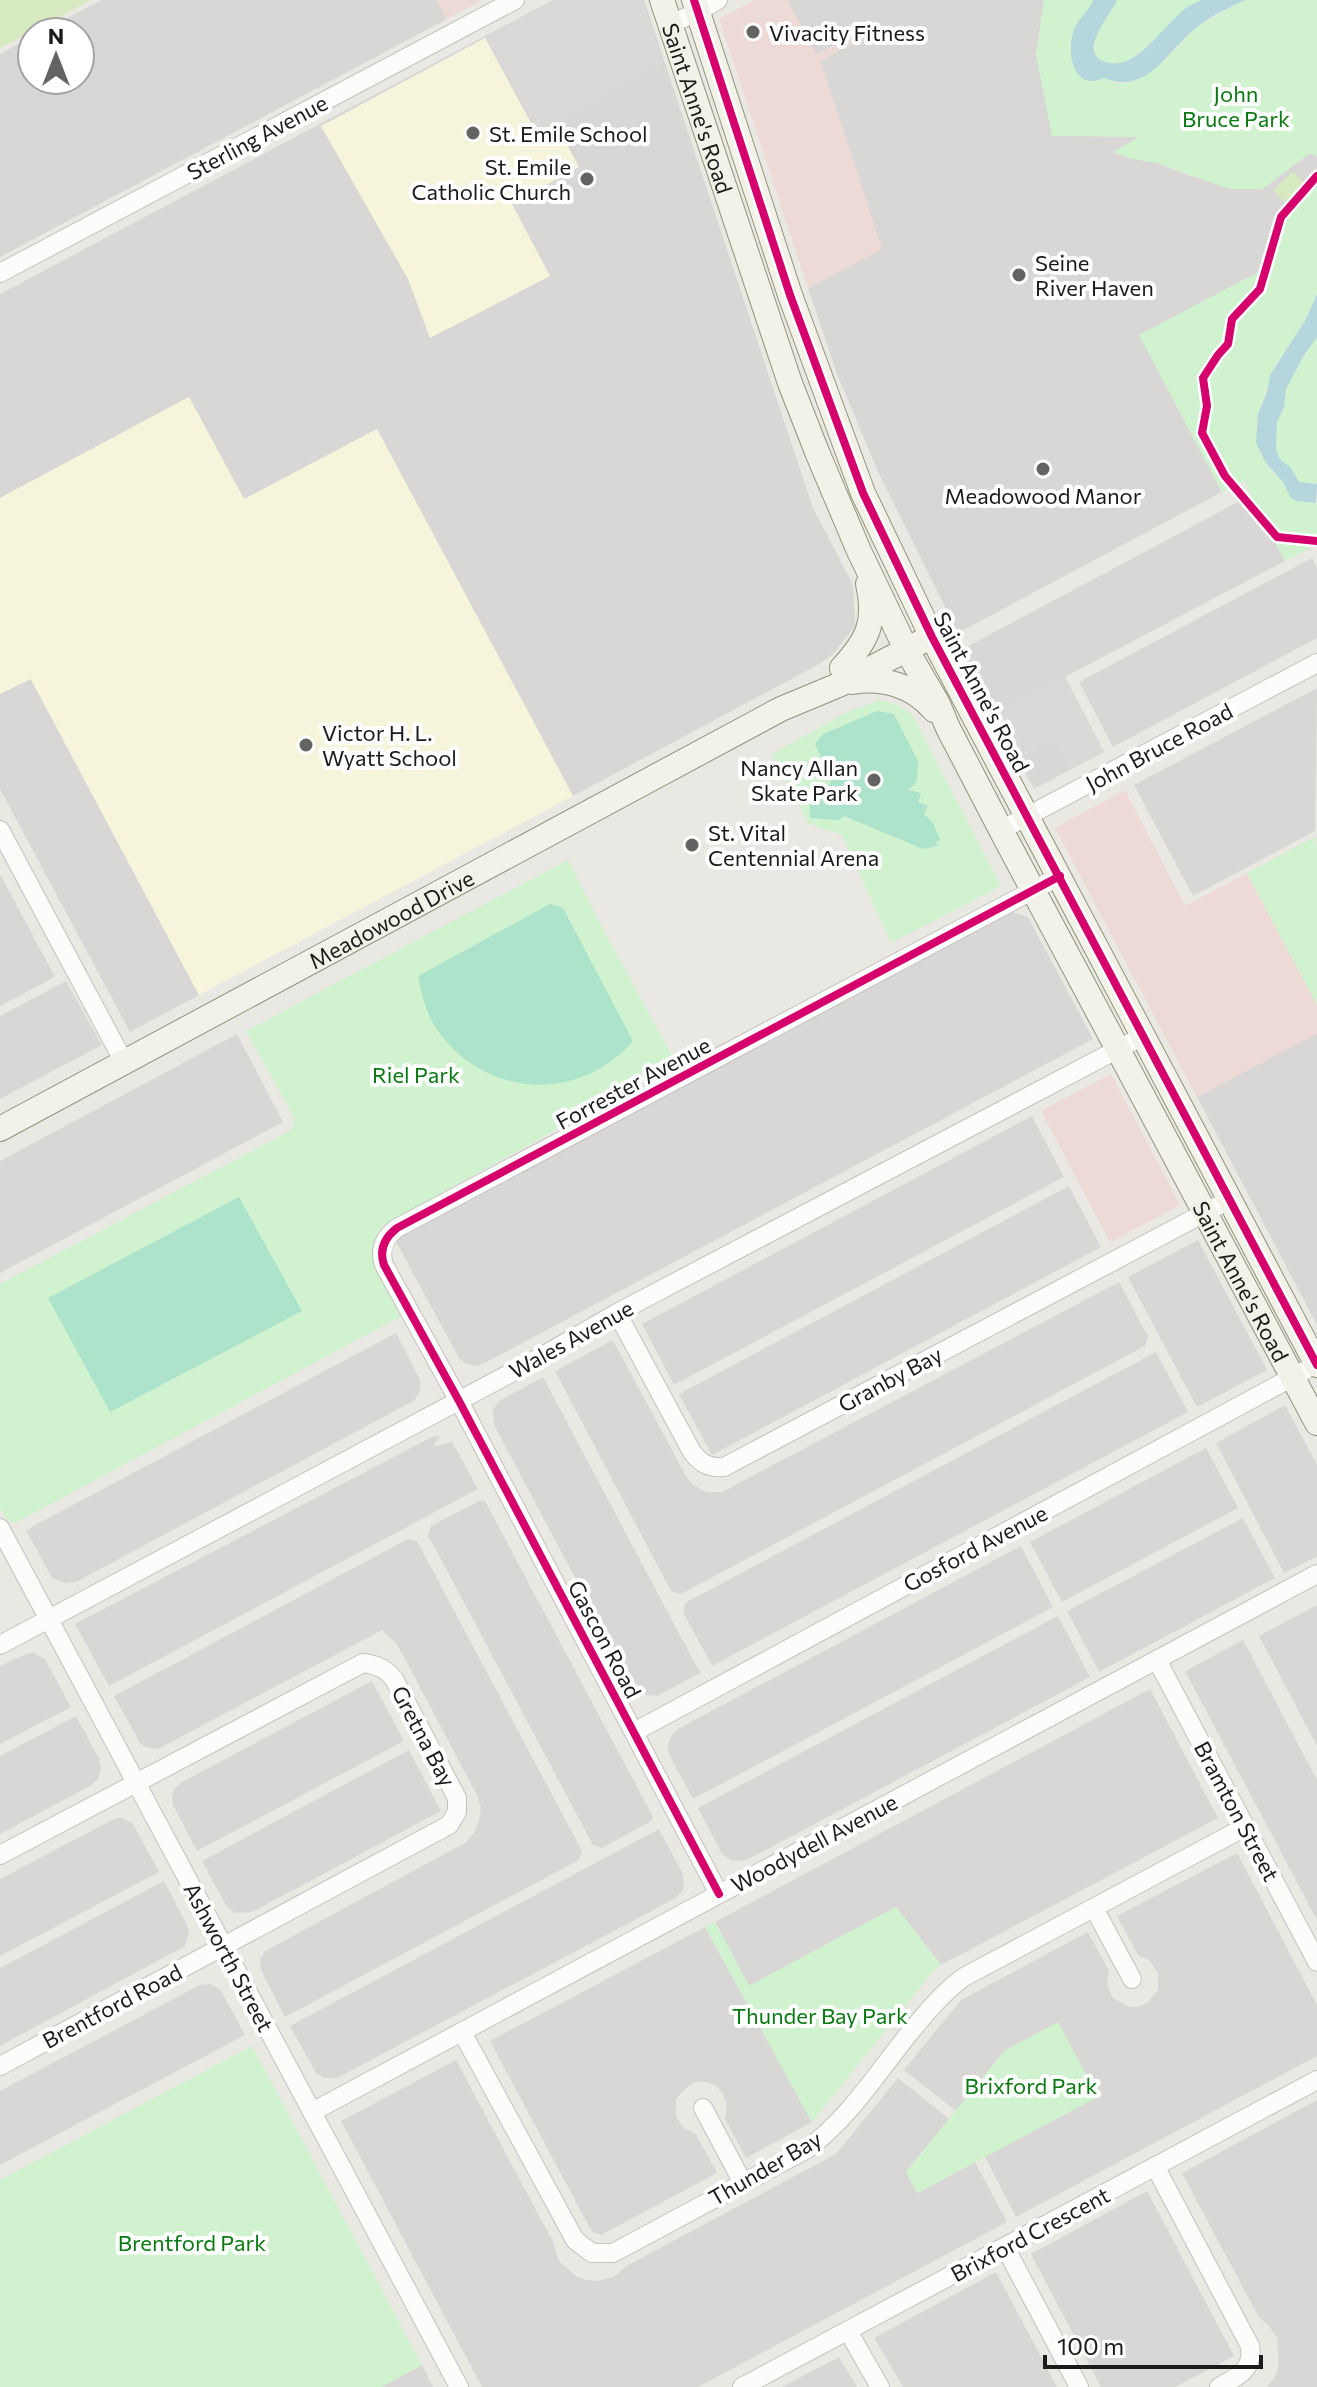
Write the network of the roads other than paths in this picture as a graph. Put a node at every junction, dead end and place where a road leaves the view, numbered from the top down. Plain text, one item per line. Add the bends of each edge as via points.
1 (515, 0) edge
2 (662, 0) edge
3 (704, 4) edge
4 (670, 24) junction
5 (0, 273) edge
6 (790, 295) junction
7 (765, 306) junction
8 (859, 551) junction
9 (928, 630) junction
10 (903, 643) junction
11 (1317, 663) edge
12 (842, 676) junction
13 (948, 728) junction
14 (1027, 817) junction
15 (0, 830) edge
16 (1001, 830) junction
17 (1060, 876) junction
18 (1035, 889) junction
19 (1143, 1036) junction
20 (1119, 1049) junction
21 (124, 1062) junction
22 (0, 1129) edge
23 (1227, 1195) junction
24 (1202, 1207) junction
25 (617, 1313) junction
26 (1317, 1365) edge
27 (1293, 1377) junction
28 (459, 1401) junction
29 (1317, 1423) edge
30 (0, 1528) edge
31 (1317, 1574) edge
32 (48, 1619) junction
33 (0, 1645) edge
34 (1157, 1660) junction
35 (634, 1732) junction
36 (137, 1784) junction
37 (1245, 1827) junction
38 (0, 1855) edge
39 (719, 1894) junction
40 (1094, 1908) junction
41 (223, 1947) junction
42 (1317, 1962) edge
43 (1132, 1979) dead end
44 (462, 2032) junction
45 (0, 2066) edge
46 (1317, 2080) edge
47 (703, 2108) dead end
48 (312, 2112) junction
49 (1155, 2166) junction
50 (743, 2183) junction
51 (1005, 2247) junction
52 (848, 2331) junction
53 (459, 2387) edge
54 (742, 2387) edge
55 (880, 2387) edge
56 (1079, 2387) edge
57 (1219, 2387) edge

1 - 5 street, Sterling Avenue
2 - 4 main road, Saint Anne's Road
3 - 4 street
3 - 6 main road, Saint Anne's Road
4 - 7 main road, Saint Anne's Road
6 - 7 main road
6 - 9 main road, Saint Anne's Road via 863,493
7 - 8 main road, Saint Anne's Road via 790,383
8 - 10 main road, Saint Anne's Road
8 - 12 main road via 871,625
9 - 10 main road, Meadowood Drive
9 - 14 main road, Saint Anne's Road
10 - 12 main road, Meadowood Drive
10 - 13 main road, Saint Anne's Road
11 - 14 street, John Bruce Road
12 - 13 main road via 912,690
12 - 21 main road, Meadowood Drive via 797,690 781,709
13 - 16 main road, Saint Anne's Road
14 - 16 street, John Bruce Road
14 - 17 main road, Saint Anne's Road
15 - 21 street
16 - 18 main road, Saint Anne's Road
17 - 18 street, Forrester Avenue
17 - 19 main road, Saint Anne's Road
18 - 20 main road, Saint Anne's Road
18 - 28 street, Forrester Avenue via 390,1233 384,1240 384,1265
19 - 20 street, Wales Avenue
19 - 23 main road, Saint Anne's Road
20 - 24 main road, Saint Anne's Road
20 - 25 street, Wales Avenue
21 - 22 main road, Meadowood Drive
23 - 24 main road
23 - 26 main road, Saint Anne's Road
24 - 25 street, Granby Bay via 724,1467 709,1467 696,1458
24 - 27 main road, Saint Anne's Road
25 - 28 street, Wales Avenue
26 - 27 street, Gosford Avenue
27 - 29 main road, Saint Anne's Road
27 - 35 street, Gosford Avenue
28 - 32 street, Wales Avenue
28 - 35 street, Gascon Road
30 - 32 street, Ashworth Street
31 - 34 street, Woodydell Avenue
32 - 33 street, Wales Avenue
32 - 36 street, Ashworth Street
34 - 37 street, Bramton Street
34 - 39 street, Woodydell Avenue
35 - 39 street, Gascon Road
36 - 38 street, Gretna Bay
36 - 41 street, Ashworth Street
36 - 41 street, Gretna Bay via 363,1663 387,1671 419,1725 457,1798 449,1825
37 - 40 street, Thunder Bay
37 - 42 street, Bramton Street
39 - 44 street, Woodydell Avenue
40 - 43 street
40 - 50 street, Thunder Bay via 951,1987 836,2124 807,2149
41 - 45 street, Brentford Road
41 - 48 street, Ashworth Street
44 - 48 street, Woodydell Avenue
44 - 50 street, Thunder Bay via 569,2230 587,2251 613,2253
46 - 49 street, Brixford Crescent
47 - 50 street
48 - 53 street, Ashworth Street
49 - 51 street, Brixford Crescent
49 - 57 street via 1250,2346 1246,2370
51 - 52 street, Brixford Crescent
51 - 56 street
52 - 54 street, Brixford Crescent
52 - 55 street

